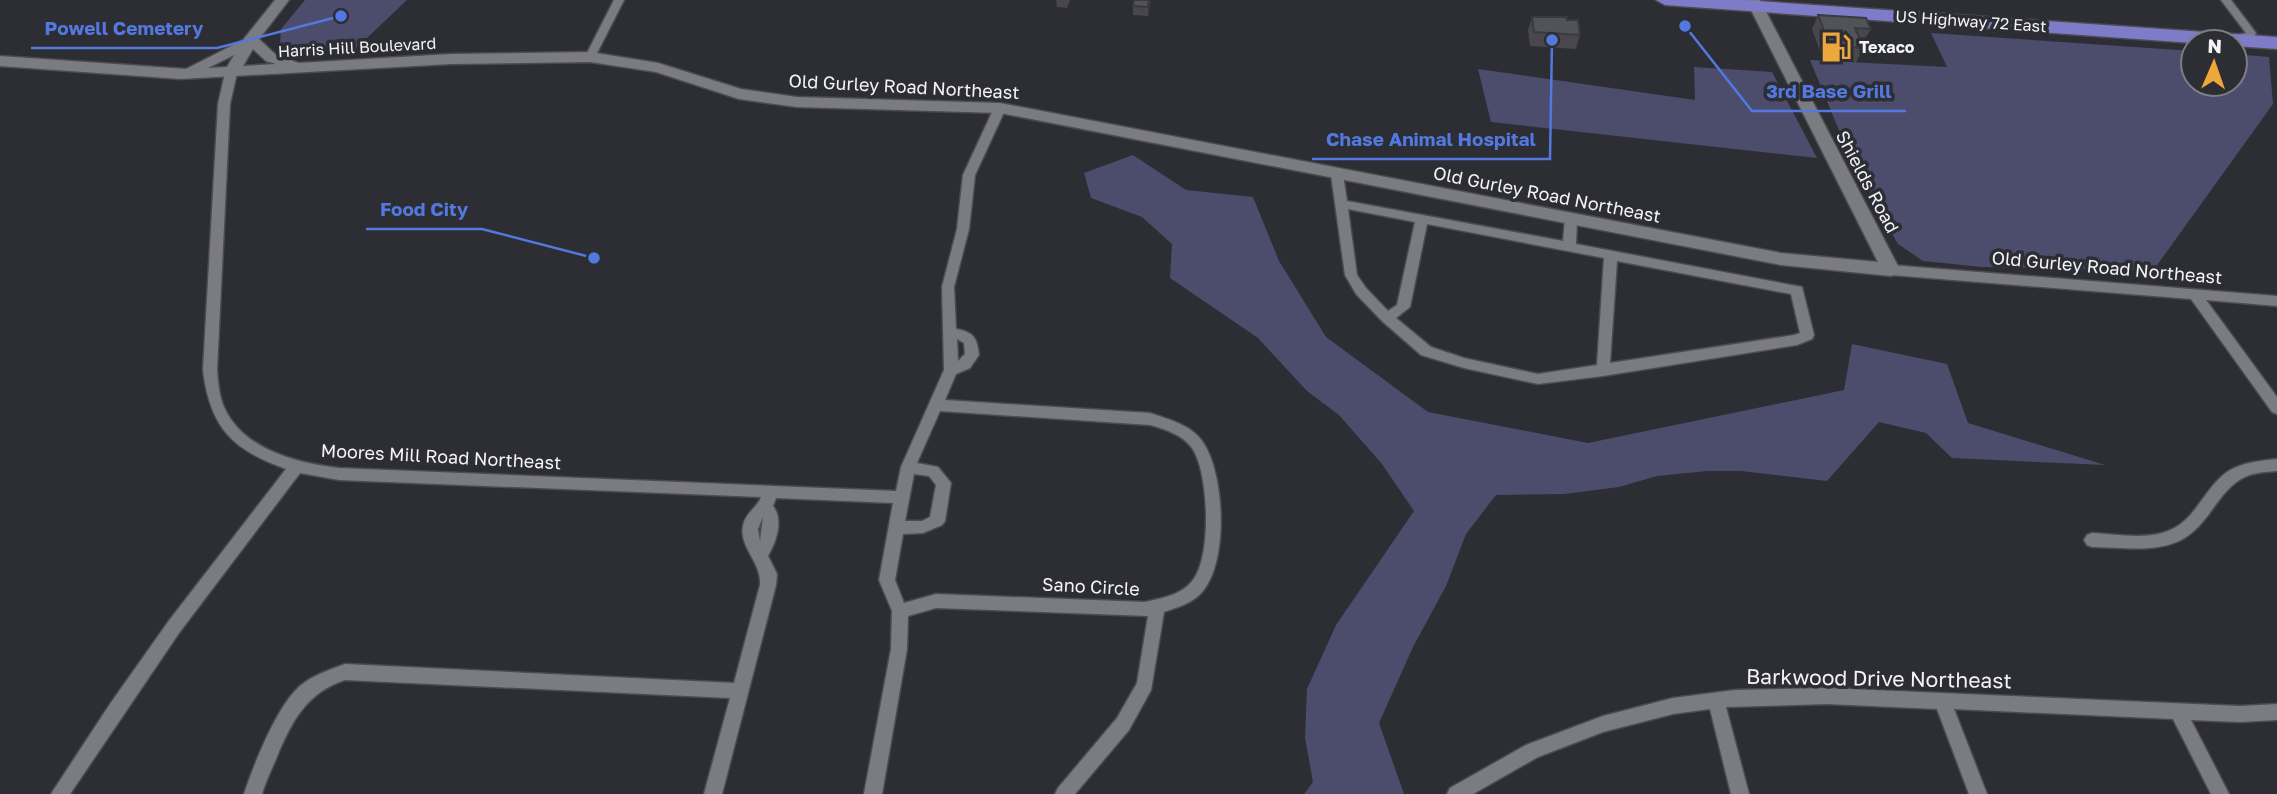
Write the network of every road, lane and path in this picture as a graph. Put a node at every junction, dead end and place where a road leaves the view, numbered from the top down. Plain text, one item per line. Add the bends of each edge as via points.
1 (282, 0) edge
2 (619, 0) edge
3 (1665, 0) edge
4 (1839, 0) edge
5 (2226, 0) edge
6 (1754, 3) edge
7 (2248, 28) joint
8 (2249, 28) edge
9 (2277, 30) edge
10 (2179, 35) edge
11 (250, 41) junction
12 (2249, 41) edge
13 (2277, 43) edge
14 (590, 57) junction
15 (0, 61) edge
16 (303, 67) junction
17 (231, 72) junction
18 (181, 74) junction
19 (1000, 108) junction
20 (1337, 175) junction
21 (1341, 204) junction
22 (1422, 219) junction
23 (1571, 219) junction
24 (1569, 247) junction
25 (1611, 255) junction
26 (1891, 270) junction
27 (2195, 295) junction
28 (2277, 301) edge
29 (1387, 318) junction
30 (950, 333) junction
31 (951, 370) junction
32 (1603, 371) junction
33 (938, 405) junction
34 (2277, 408) edge
35 (2277, 465) edge
36 (296, 467) junction
37 (908, 467) junction
38 (770, 492) junction
39 (902, 497) junction
40 (897, 528) junction
41 (2092, 540) dead end
42 (1157, 606) junction
43 (900, 611) junction
44 (740, 691) junction
45 (1716, 701) junction
46 (1942, 701) junction
47 (2178, 712) junction
48 (2277, 712) edge
49 (60, 794) edge
50 (253, 794) edge
51 (713, 794) edge
52 (873, 794) edge
53 (1064, 794) edge
54 (1456, 794) edge
55 (1740, 794) edge
56 (1978, 794) edge
57 (2220, 794) edge

1 - 11 street, Moores Mill Road Northeast
2 - 14 street
3 - 6 highway, US Highway 72 East
4 - 7 highway, US Highway 72 East
5 - 7 street
6 - 10 highway, US Highway 72 East
6 - 26 street, Shields Road
8 - 9 highway, US Highway 72 East
11 - 16 street via 271,58
11 - 17 street, Moores Mill Road Northeast
11 - 18 street
12 - 13 highway, US Highway 72 East
14 - 16 street, Harris Hill Boulevard
14 - 19 street, Old Gurley Road Northeast via 658,68 739,94 797,102
15 - 18 street, Harris Hill Boulevard
16 - 17 street, Harris Hill Boulevard
17 - 18 street, Harris Hill Boulevard
17 - 36 street, Moores Mill Road Northeast via 224,104 210,370 214,395 219,412 237,436
19 - 20 street, Old Gurley Road Northeast
19 - 30 street via 969,175 963,229 948,287
20 - 21 street
20 - 23 street, Old Gurley Road Northeast
21 - 22 street
21 - 29 street via 1351,275
22 - 24 street
22 - 29 street via 1403,307
23 - 24 street
23 - 26 street, Old Gurley Road Northeast via 1781,258
24 - 25 street
25 - 32 street
25 - 32 street via 1797,290 1807,335
26 - 27 street, Old Gurley Road Northeast
27 - 28 street, Old Gurley Road Northeast
27 - 34 street
29 - 32 street via 1426,351 1465,363 1538,379
30 - 31 street
30 - 31 street via 966,336 972,355
31 - 33 street
33 - 37 street
33 - 42 street, Sano Circle via 1150,419 1175,427 1198,444 1212,485 1209,559 1199,585 1176,601
35 - 41 street via 2248,467 2233,474 2205,508 2171,537
36 - 38 street, Moores Mill Road Northeast via 340,474
36 - 49 street via 163,642
37 - 39 street
37 - 40 street via 933,471 944,484 937,521
38 - 39 street, Moores Mill Road Northeast
38 - 44 street via 765,508 752,518 750,530 751,543 769,574
39 - 40 street
40 - 43 street via 887,580
42 - 43 street, Sano Circle via 936,601
42 - 53 street via 1144,685 1123,724
43 - 52 street via 900,649
44 - 50 street via 345,672 323,678 288,710
44 - 51 street
45 - 46 street, Barkwood Drive Northeast via 1827,696
45 - 54 street, Barkwood Drive Northeast via 1673,706 1603,724 1532,751
45 - 55 street
46 - 47 street, Barkwood Drive Northeast
46 - 56 street
47 - 48 street, Barkwood Drive Northeast
47 - 57 street

